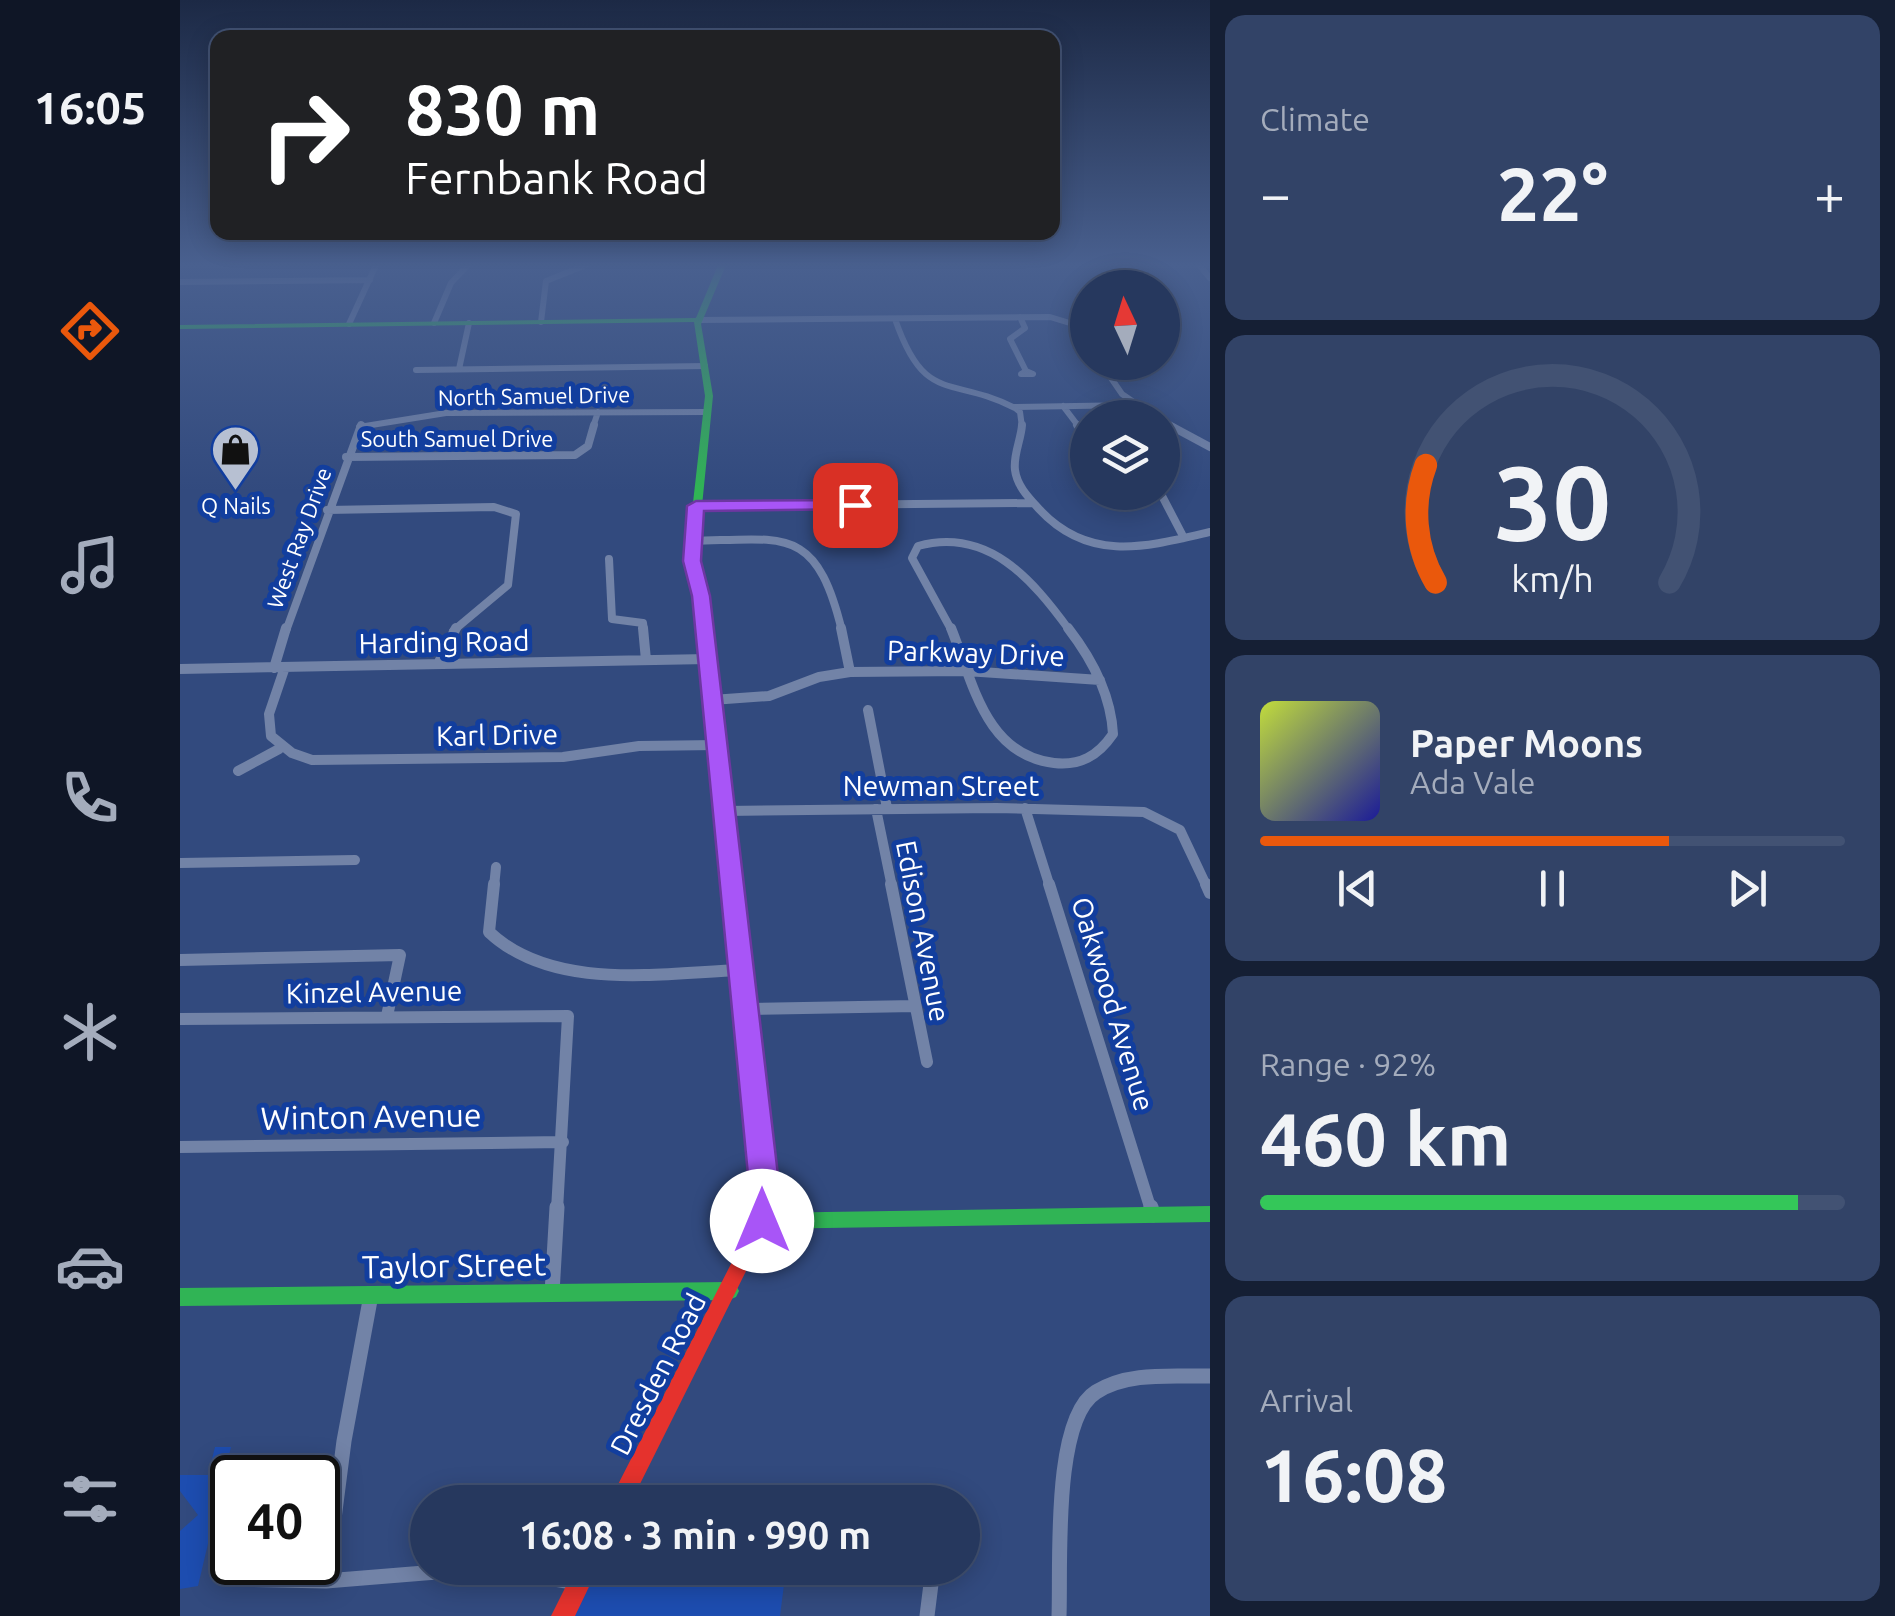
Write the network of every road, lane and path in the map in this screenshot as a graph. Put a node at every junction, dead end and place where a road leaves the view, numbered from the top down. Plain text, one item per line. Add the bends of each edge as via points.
1 (465, 340) edge
2 (701, 340) edge
3 (902, 340) edge
4 (1011, 340) edge
5 (705, 366) junction
6 (459, 369) junction
7 (416, 370) dead end
8 (1026, 371) dead end
9 (1111, 380) edge
10 (1129, 400) edge
11 (1062, 406) junction
12 (1070, 406) edge
13 (1013, 407) junction
14 (598, 412) junction
15 (708, 412) junction
16 (1070, 416) edge
17 (362, 424) joint
18 (1180, 430) edge
19 (1210, 447) edge
20 (346, 457) junction
21 (1032, 503) junction
22 (696, 506) junction
23 (327, 510) junction
24 (1169, 510) edge
25 (1210, 532) edge
26 (1184, 538) junction
27 (693, 541) junction
28 (610, 560) dead end
29 (708, 659) junction
30 (646, 660) junction
31 (438, 664) junction
32 (280, 667) junction
33 (180, 669) edge
34 (850, 672) junction
35 (966, 672) junction
36 (1100, 680) junction
37 (712, 700) junction
38 (868, 710) dead end
39 (717, 744) junction
40 (279, 750) junction
41 (238, 771) dead end
42 (881, 808) junction
43 (1025, 808) junction
44 (725, 811) junction
45 (355, 860) dead end
46 (180, 863) edge
47 (496, 866) dead end
48 (1205, 868) edge
49 (1210, 893) edge
50 (180, 960) edge
51 (741, 970) junction
52 (915, 1006) junction
53 (746, 1009) junction
54 (387, 1016) junction
55 (180, 1020) edge
56 (927, 1062) dead end
57 (563, 1142) junction
58 (180, 1147) edge
59 (1210, 1214) edge
60 (1152, 1215) junction
61 (762, 1221) junction
62 (729, 1291) junction
63 (552, 1293) junction
64 (371, 1295) junction
65 (180, 1297) edge
66 (1210, 1376) edge
67 (340, 1472) edge
68 (629, 1485) edge
69 (410, 1574) edge
70 (340, 1579) edge
71 (578, 1585) edge
72 (931, 1585) edge
73 (563, 1616) edge
74 (928, 1616) edge
75 (1059, 1616) edge

1 - 6 street
2 - 5 street, Dresden Road
3 - 13 street via 922,372
4 - 8 street
5 - 6 street
5 - 15 street, Dresden Road
6 - 7 street
9 - 10 street
11 - 12 street
11 - 13 street
11 - 16 street
13 - 21 street via 1023,421 1016,477
14 - 15 street, North Samuel Drive
14 - 17 street, North Samuel Drive via 435,414
14 - 20 street, South Samuel Drive via 580,454
15 - 22 street, Dresden Road
17 - 20 street, West Ray Drive
18 - 19 street
20 - 23 street, West Ray Drive
21 - 22 street
21 - 26 street via 1076,541 1101,549 1133,550
22 - 27 street, Dresden Road
23 - 31 street via 511,510 518,521 508,585 454,627
23 - 32 street, West Ray Drive
24 - 26 street
25 - 26 street
27 - 29 street, Dresden Road
27 - 34 street via 798,544 833,599
28 - 30 street via 612,619 643,623
29 - 30 street, Harding Road
29 - 37 street, Dresden Road
30 - 31 street, Harding Road
31 - 32 street, Harding Road
32 - 33 street, Harding Road
32 - 40 street via 267,721
34 - 35 street, Parkway Drive
34 - 37 street, Parkway Drive via 768,696
35 - 36 street, Parkway Drive
35 - 36 street via 1005,744 1054,764 1088,760 1113,734
35 - 36 street via 946,614 912,558 918,546 944,540 977,544 1012,564
37 - 39 street, Dresden Road
38 - 42 street, Edison Avenue
39 - 40 street, Karl Drive via 574,756 345,762
39 - 44 street, Dresden Road
40 - 41 street
42 - 43 street, Newman Street
42 - 44 street, Newman Street
42 - 52 street, Edison Avenue
43 - 48 street, Newman Street via 1157,816 1180,830
43 - 60 street, Oakwood Avenue
44 - 51 street, Dresden Road
45 - 46 street
47 - 51 street via 489,932 521,957 587,970
48 - 49 street
50 - 54 street via 400,955
51 - 53 street, Dresden Road
52 - 53 street
52 - 56 street, Edison Avenue
53 - 61 street, Dresden Road
54 - 55 street, Kinzel Avenue
54 - 57 street, Kinzel Avenue via 568,1016
57 - 58 street, Winton Avenue
57 - 63 street
59 - 60 street
60 - 61 street
61 - 62 street, Dresden Road
62 - 63 street, Taylor Street
62 - 68 street, Dresden Road
63 - 64 street, Taylor Street
64 - 65 street, Taylor Street
64 - 67 street
66 - 75 street via 1129,1378 1082,1405 1067,1441
69 - 70 street
71 - 73 street
72 - 74 street

